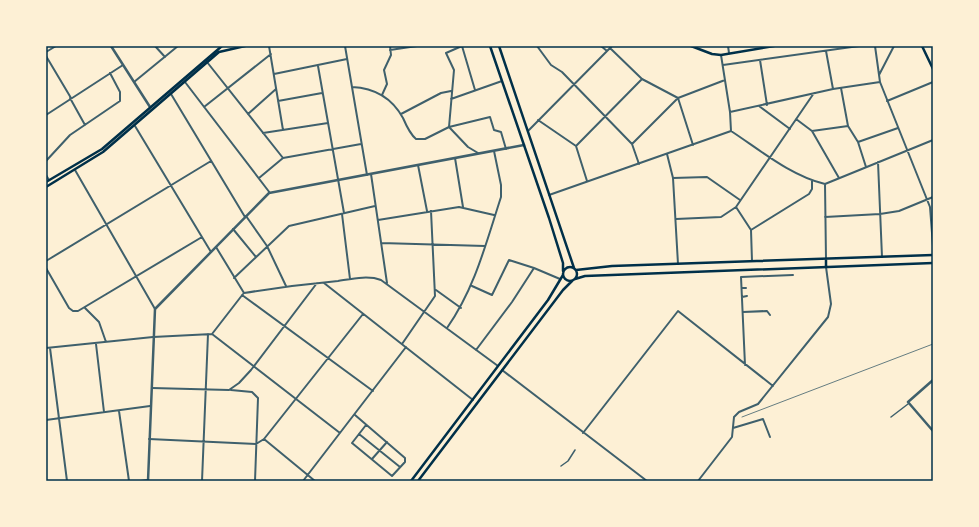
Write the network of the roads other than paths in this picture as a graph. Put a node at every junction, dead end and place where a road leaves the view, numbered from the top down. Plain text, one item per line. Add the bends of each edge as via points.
1 (56, 46) edge
2 (111, 46) edge
3 (155, 46) edge
4 (178, 46) edge
5 (221, 46) edge
6 (245, 46) edge
7 (269, 46) edge
8 (345, 46) edge
9 (390, 46) edge
10 (417, 46) edge
11 (462, 46) edge
12 (490, 46) edge
13 (499, 46) edge
14 (537, 46) edge
15 (601, 46) edge
16 (691, 46) edge
17 (728, 46) edge
18 (774, 46) edge
19 (859, 46) edge
20 (875, 46) edge
21 (894, 46) edge
22 (922, 46) edge
23 (611, 47) edge
24 (756, 47) edge
25 (223, 50) junction
26 (390, 50) junction
27 (607, 51) junction
28 (826, 51) junction
29 (46, 52) edge
30 (729, 53) junction
31 (271, 54) junction
32 (721, 54) junction
33 (46, 56) edge
34 (165, 57) junction
35 (347, 60) junction
36 (760, 60) junction
37 (207, 62) junction
38 (123, 65) junction
39 (723, 65) junction
40 (318, 66) junction
41 (933, 69) edge
42 (110, 73) junction
43 (274, 74) junction
44 (879, 76) junction
45 (642, 79) junction
46 (725, 80) junction
47 (502, 81) junction
48 (134, 82) junction
49 (184, 82) junction
50 (880, 82) junction
51 (933, 82) edge
52 (574, 84) junction
53 (352, 87) junction
54 (227, 88) junction
55 (841, 88) junction
56 (276, 89) junction
57 (833, 89) junction
58 (475, 90) junction
59 (452, 91) junction
60 (323, 93) junction
61 (171, 94) junction
62 (814, 94) junction
63 (382, 95) junction
64 (71, 98) junction
65 (678, 98) junction
66 (451, 99) junction
67 (278, 101) junction
68 (887, 101) junction
69 (767, 105) junction
70 (759, 106) junction
71 (150, 107) junction
72 (204, 107) junction
73 (730, 112) junction
74 (248, 114) junction
75 (400, 114) junction
76 (46, 115) edge
77 (605, 116) junction
78 (796, 119) junction
79 (538, 120) junction
80 (328, 123) junction
81 (85, 125) junction
82 (135, 126) junction
83 (848, 126) junction
84 (449, 127) junction
85 (898, 128) junction
86 (790, 129) junction
87 (283, 130) junction
88 (528, 131) junction
89 (731, 131) junction
90 (812, 131) junction
91 (263, 133) junction
92 (933, 140) edge
93 (858, 142) junction
94 (361, 144) junction
95 (632, 144) junction
96 (693, 144) junction
97 (524, 145) junction
98 (576, 146) junction
99 (332, 149) junction
100 (506, 149) junction
101 (907, 150) junction
102 (494, 151) junction
103 (479, 154) junction
104 (667, 154) junction
105 (770, 157) junction
106 (283, 158) junction
107 (455, 158) junction
108 (46, 161) edge
109 (211, 161) junction
110 (878, 162) junction
111 (639, 164) junction
112 (418, 165) junction
113 (866, 167) junction
114 (75, 170) junction
115 (371, 174) junction
116 (46, 175) edge
117 (366, 175) junction
118 (259, 178) junction
119 (673, 178) junction
120 (839, 178) junction
121 (338, 180) junction
122 (47, 181) edge
123 (587, 181) junction
124 (812, 181) junction
125 (825, 184) junction
126 (170, 186) junction
127 (46, 187) edge
128 (270, 193) junction
129 (550, 195) junction
130 (933, 197) edge
131 (927, 199) junction
132 (740, 200) junction
133 (376, 206) junction
134 (463, 207) junction
135 (736, 207) junction
136 (427, 211) junction
137 (431, 211) junction
138 (343, 213) junction
139 (880, 214) junction
140 (495, 215) junction
141 (825, 216) junction
142 (246, 217) junction
143 (676, 219) junction
144 (378, 220) junction
145 (107, 224) junction
146 (233, 230) junction
147 (751, 230) junction
148 (202, 237) junction
149 (381, 243) junction
150 (433, 243) junction
151 (267, 246) junction
152 (485, 246) junction
153 (933, 246) edge
154 (216, 247) junction
155 (211, 252) junction
156 (933, 255) edge
157 (256, 257) junction
158 (882, 257) junction
159 (826, 259) junction
160 (46, 261) edge
161 (752, 262) junction
162 (933, 263) edge
163 (678, 264) junction
164 (826, 267) junction
165 (46, 268) edge
166 (534, 268) junction
167 (575, 269) junction
168 (563, 271) junction
169 (563, 275) junction
170 (793, 275) dead end
171 (138, 276) junction
172 (234, 278) junction
173 (350, 279) junction
174 (575, 279) junction
175 (560, 280) junction
176 (572, 281) junction
177 (323, 282) junction
178 (316, 283) junction
179 (387, 283) junction
180 (286, 286) junction
181 (472, 286) junction
182 (742, 288) junction
183 (746, 288) dead end
184 (436, 290) junction
185 (243, 294) junction
186 (747, 296) dead end
187 (742, 297) junction
188 (85, 308) junction
189 (461, 308) junction
190 (155, 309) junction
191 (426, 312) junction
192 (743, 312) junction
193 (363, 314) junction
194 (770, 315) dead end
195 (285, 326) junction
196 (447, 328) junction
197 (208, 334) junction
198 (212, 334) junction
199 (153, 337) junction
200 (106, 342) junction
201 (96, 343) junction
202 (402, 344) junction
203 (406, 347) junction
204 (46, 348) edge
205 (50, 348) junction
206 (476, 350) junction
207 (328, 358) junction
208 (746, 365) junction
209 (498, 366) junction
210 (254, 367) junction
211 (502, 370) junction
212 (933, 380) edge
213 (773, 386) junction
214 (151, 388) junction
215 (206, 389) junction
216 (229, 390) junction
217 (373, 391) junction
218 (296, 399) junction
219 (473, 400) junction
220 (908, 403) junction
221 (150, 406) junction
222 (119, 410) junction
223 (104, 412) junction
224 (355, 415) junction
225 (891, 417) dead end
226 (59, 418) junction
227 (46, 420) edge
228 (366, 424) junction
229 (733, 428) junction
230 (933, 431) edge
231 (340, 433) junction
232 (583, 433) junction
233 (359, 434) junction
234 (770, 438) dead end
235 (149, 439) junction
236 (264, 439) junction
237 (204, 442) junction
238 (387, 442) junction
239 (256, 444) junction
240 (380, 450) junction
241 (575, 450) dead end
242 (372, 459) junction
243 (561, 466) dead end
244 (400, 467) junction
245 (307, 474) junction
246 (67, 481) edge
247 (129, 481) edge
248 (141, 481) edge
249 (148, 481) edge
250 (202, 481) edge
251 (255, 481) edge
252 (303, 481) edge
253 (315, 481) edge
254 (411, 481) edge
255 (418, 481) edge
256 (647, 481) edge
257 (698, 481) edge

1 - 29 street
2 - 38 street
3 - 34 street
4 - 34 street
5 - 25 main road
5 - 71 main road
6 - 25 main road
7 - 31 street
8 - 35 street
9 - 26 street
10 - 26 street
11 - 58 street
11 - 59 street via 446,52 454,70
12 - 47 main road
13 - 88 main road
14 - 52 street via 551,65
15 - 27 street
16 - 32 main road via 712,54
17 - 30 street
18 - 24 main road
19 - 28 street
20 - 44 street
21 - 44 street
22 - 41 main road
23 - 27 street
23 - 45 street
24 - 30 main road
25 - 37 main road
26 - 63 street via 391,55 384,68 387,84
27 - 52 street
28 - 36 street
28 - 57 street
30 - 32 main road
31 - 43 street
31 - 54 street
32 - 39 street
33 - 64 street
34 - 48 street
35 - 40 street
35 - 53 street
36 - 39 street
36 - 69 street
37 - 49 main road
37 - 54 street
38 - 42 street
38 - 48 street
39 - 46 street
40 - 43 street
40 - 60 street
42 - 64 street
42 - 81 street via 120,92 121,100
43 - 56 street
44 - 50 street
45 - 65 street
45 - 77 street
46 - 65 street
46 - 73 street
47 - 58 street
47 - 97 main road
48 - 71 street
49 - 61 main road
49 - 72 street
50 - 55 street
50 - 68 street
51 - 68 street
52 - 77 street
52 - 79 street
53 - 63 street via 372,90
53 - 94 street
54 - 72 street
54 - 74 street
55 - 57 street
55 - 83 street
56 - 67 street
56 - 74 street
57 - 62 street
58 - 66 street
59 - 66 street
59 - 75 street via 441,93
60 - 67 street
60 - 80 street
61 - 82 main road
61 - 109 street
62 - 69 street
62 - 78 street
63 - 75 street
64 - 76 street
64 - 81 street
65 - 95 street
65 - 96 street
66 - 84 street
67 - 87 street
68 - 85 street
69 - 70 street
70 - 73 street
70 - 86 street
71 - 122 main road via 102,149
72 - 118 street
73 - 89 street
74 - 91 street
75 - 84 street via 416,139 426,139
77 - 95 street
77 - 98 street
78 - 86 street
78 - 90 street
79 - 88 street
79 - 98 street
80 - 87 street
80 - 99 street
81 - 108 street via 63,141
82 - 114 main road via 103,152
82 - 126 street
83 - 90 street
83 - 93 street
84 - 100 street via 490,116 494,130 501,132
84 - 103 street via 468,147
85 - 93 street
85 - 101 street
86 - 105 street
87 - 91 street
88 - 129 main road
89 - 96 street
89 - 105 street
90 - 120 street
91 - 106 street
92 - 101 street
93 - 113 street
94 - 99 street
94 - 117 street
95 - 111 street
96 - 104 street
97 - 100 street
97 - 168 main road via 563,263
98 - 123 street
99 - 106 street
99 - 121 street
100 - 102 street
101 - 110 street
101 - 131 street
102 - 103 street
102 - 140 street via 502,188
103 - 107 street
104 - 111 street
104 - 119 street
105 - 124 street
105 - 132 street
106 - 118 street
107 - 112 street
107 - 134 street
109 - 126 street
109 - 142 street
110 - 113 street
110 - 139 street
111 - 123 street
112 - 115 street
112 - 136 street
113 - 120 street
114 - 127 main road
114 - 145 street
115 - 117 street
115 - 133 street
116 - 122 street
117 - 121 street
118 - 128 street
119 - 132 street via 707,177
119 - 143 street
120 - 125 street
121 - 128 street
121 - 138 street
123 - 129 street
124 - 125 street
124 - 147 street via 809,194
125 - 141 street
126 - 145 street
126 - 148 street
128 - 142 street
129 - 167 main road
130 - 131 street
131 - 139 street via 899,211
131 - 153 street
132 - 135 street
133 - 138 street
133 - 144 street
134 - 137 street
134 - 140 street
135 - 143 street via 721,217
135 - 147 street
136 - 137 street
136 - 144 street
137 - 150 street
138 - 151 street via 292,225
138 - 173 street
139 - 141 street
139 - 158 street
140 - 152 street
141 - 159 street
142 - 146 street
142 - 151 street
143 - 163 street
144 - 149 street
145 - 160 street
145 - 171 street
146 - 154 street
146 - 157 street
147 - 161 street
148 - 155 street
148 - 171 street
149 - 150 street
149 - 179 street
150 - 152 street
150 - 184 street
151 - 157 street
151 - 180 street
152 - 181 street
154 - 155 street
154 - 172 street
155 - 190 street
156 - 158 main road
157 - 172 street
158 - 159 main road
159 - 161 main road
159 - 164 main road
161 - 163 main road
162 - 164 main road
163 - 167 main road
164 - 174 main road via 585,276
164 - 213 street via 831,304 828,317
165 - 188 street via 70,308 73,311
166 - 175 street
166 - 181 street via 509,260 492,295
166 - 206 street
167 - 168 main road via 568,267
167 - 174 main road
168 - 169 main road
169 - 175 main road
169 - 176 main road via 566,280
170 - 182 street via 741,277
171 - 188 street
171 - 190 street
172 - 185 street
173 - 177 street
173 - 179 street via 372,277
174 - 176 main road
175 - 209 main road
176 - 211 main road
177 - 178 street
177 - 193 street
178 - 180 street
178 - 195 street
179 - 191 street
180 - 185 street
181 - 189 street
182 - 183 street
182 - 187 street
184 - 189 street
184 - 191 street
185 - 195 street
185 - 198 street
186 - 187 street
187 - 192 street
188 - 200 street via 99,322
189 - 196 street
190 - 199 street
191 - 196 street
191 - 202 street
192 - 194 street via 767,311
192 - 208 street
193 - 202 street
193 - 207 street
195 - 207 street
195 - 210 street
196 - 206 street
197 - 198 street
197 - 199 street
197 - 215 street
198 - 210 street
199 - 200 street
199 - 214 street
200 - 201 street
201 - 205 street
201 - 223 street
202 - 203 street
203 - 217 street
203 - 219 street
204 - 205 street
205 - 226 street
206 - 209 street
207 - 217 street
207 - 218 street
208 - 213 street
208 - 232 street via 678,311
209 - 219 main road
210 - 216 street via 240,383
210 - 218 street
211 - 232 street
211 - 255 main road
212 - 220 street
213 - 229 street via 758,404 739,412 734,417
214 - 215 street
214 - 221 street
215 - 216 street
215 - 237 street
216 - 239 street via 252,392 258,398
217 - 224 street
218 - 231 street
218 - 236 street
219 - 254 main road
220 - 225 street
220 - 230 street
221 - 222 street
221 - 235 street
222 - 223 street
222 - 247 street
223 - 226 street
224 - 228 street
224 - 231 street
226 - 227 street
226 - 246 street
228 - 233 street
228 - 238 street
229 - 234 street via 763,419
229 - 257 street via 732,437
231 - 245 street
232 - 256 street
233 - 240 street
233 - 242 street via 352,443
235 - 237 street
235 - 249 street
236 - 239 street
236 - 245 street
237 - 239 street
237 - 250 street
238 - 240 street
238 - 244 street via 405,458
239 - 251 street
240 - 242 street
240 - 244 street
241 - 243 street
242 - 244 street via 392,476
245 - 252 street
245 - 253 street
248 - 249 street

